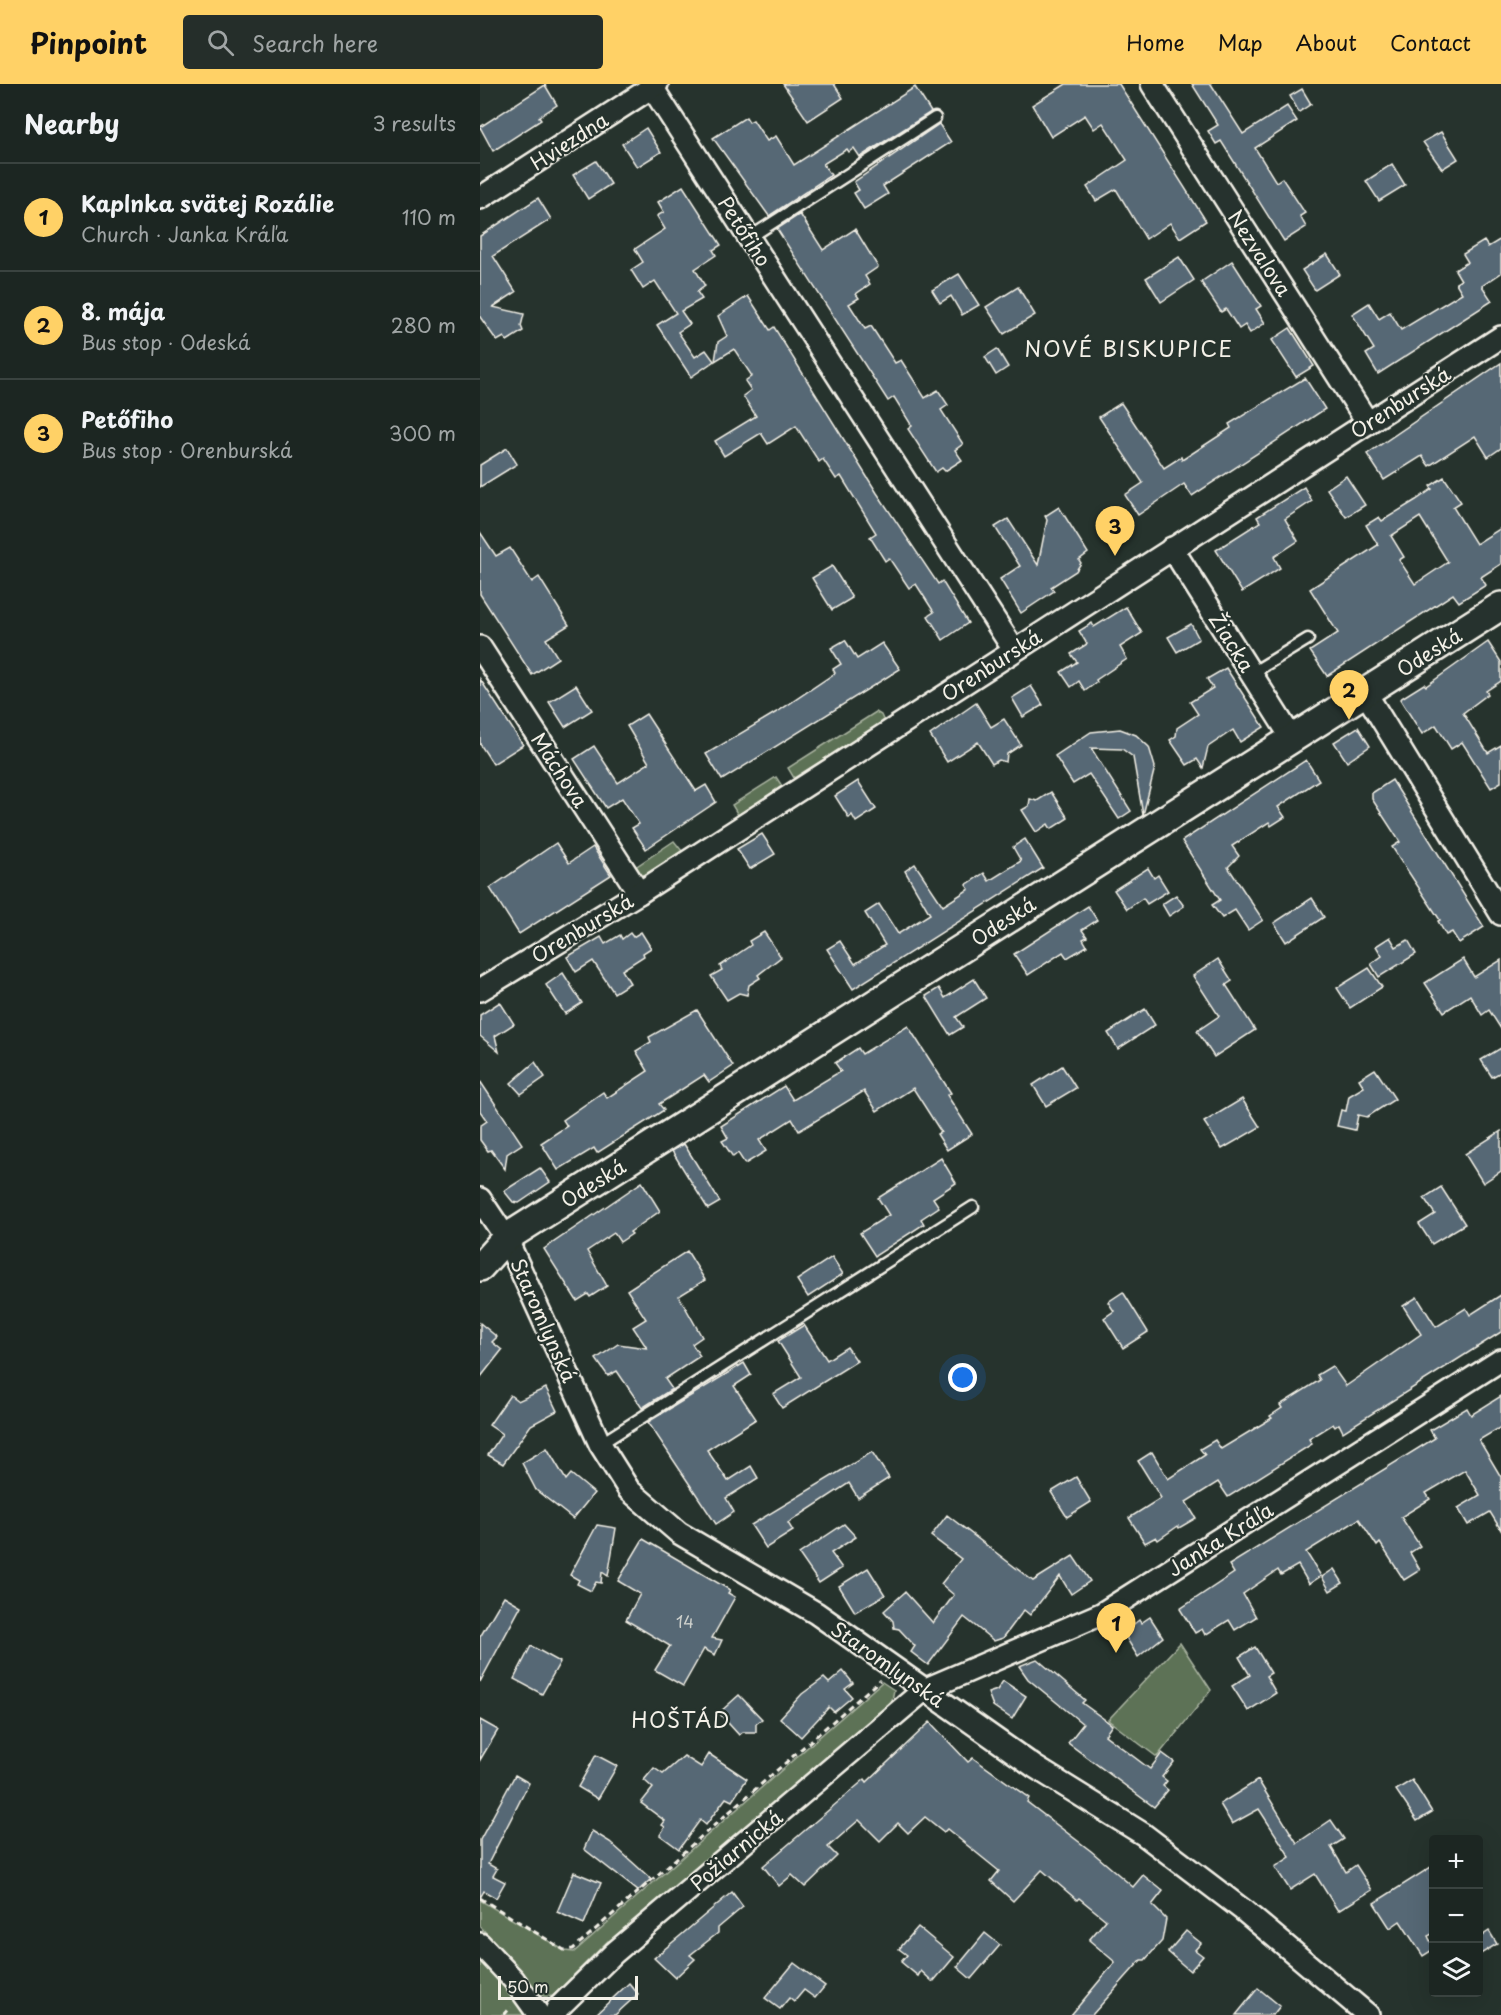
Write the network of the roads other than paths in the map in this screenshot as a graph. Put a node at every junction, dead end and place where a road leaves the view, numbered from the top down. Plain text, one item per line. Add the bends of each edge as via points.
1 (1152, 84) edge
2 (653, 85) edge
3 (935, 118) dead end
4 (480, 198) edge
5 (750, 238) junction
6 (1501, 337) edge
7 (1368, 423) junction
8 (1172, 548) junction
9 (1501, 606) edge
10 (1308, 639) dead end
11 (480, 647) edge
12 (1014, 650) junction
13 (1252, 674) junction
14 (1365, 692) junction
15 (1291, 737) junction
16 (639, 893) junction
17 (1501, 914) edge
18 (480, 990) edge
19 (480, 1199) edge
20 (973, 1207) dead end
21 (506, 1238) junction
22 (480, 1268) edge
23 (1501, 1360) edge
24 (600, 1444) junction
25 (924, 1690) junction
26 (480, 1944) edge
27 (1363, 2013) edge
28 (539, 2015) edge
29 (555, 2015) edge

1 - 7 street, Nezvalova
2 - 4 street, Hviezdna
2 - 5 street, Petőfiho
3 - 5 lane
5 - 12 street, Petőfiho
6 - 7 street, Orenburská
7 - 8 street, Orenburská
8 - 12 street, Orenburská
8 - 13 street, Žiacka
9 - 14 street, Odeská
10 - 13 lane
11 - 16 street, Máchova
12 - 16 street, Orenburská
13 - 15 street, Žiacka
14 - 15 street, Odeská
14 - 17 street
15 - 21 street, Odeská
16 - 18 street, Orenburská
19 - 21 street, Staromlynská
20 - 24 lane
21 - 22 street, Odeská
21 - 24 street, Staromlynská
23 - 25 street, Janka Kráľa via 1101,1614
24 - 25 street, Staromlynská via 629,1490 679,1533 816,1613
25 - 27 street, Staromlynská via 1191,1868
25 - 29 street, Požiarnická via 614,1953 556,2009
26 - 28 street via 514,1980

